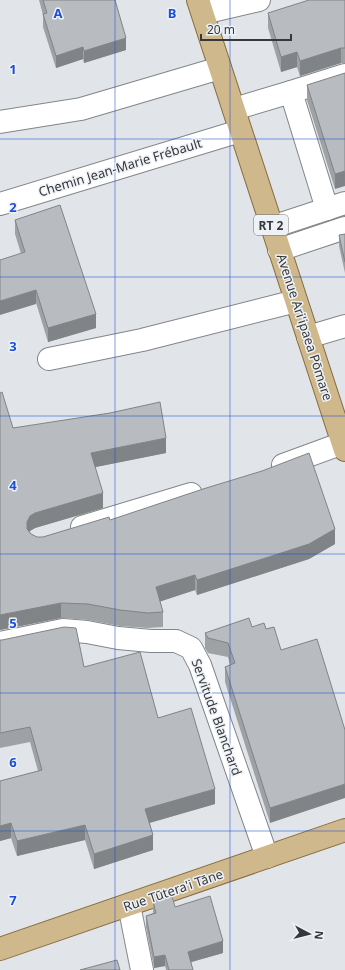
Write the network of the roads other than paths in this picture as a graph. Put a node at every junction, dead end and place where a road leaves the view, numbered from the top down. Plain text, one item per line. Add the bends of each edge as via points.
1 (259, 0) edge
2 (200, 7) edge
3 (220, 68) junction
4 (345, 75) edge
5 (291, 92) junction
6 (234, 109) junction
7 (0, 122) edge
8 (240, 131) junction
9 (0, 204) edge
10 (336, 206) edge
11 (272, 227) junction
12 (345, 228) edge
13 (279, 250) junction
14 (296, 301) junction
15 (345, 326) edge
16 (308, 337) junction
17 (49, 359) dead end
18 (344, 446) edge
19 (266, 471) edge
20 (213, 487) edge
21 (66, 532) edge
22 (0, 643) edge
23 (345, 830) edge
24 (267, 856) junction
25 (129, 905) junction
26 (0, 949) edge
27 (142, 970) edge

1 - 2 street
2 - 3 main road, Avenue Ari'ipaea Pōmare / RT 2
3 - 6 main road, Avenue Ari'ipaea Pōmare / RT 2
3 - 7 street via 81,109
4 - 5 street
5 - 6 street
5 - 10 street
6 - 8 main road, Avenue Ari'ipaea Pōmare / RT 2
8 - 9 street, Chemin Jean-Marie Frébault
8 - 11 main road, Avenue Ari'ipaea Pōmare / RT 2
10 - 11 street
11 - 13 main road, Avenue Ari'ipaea Pōmare / RT 2
12 - 13 street
13 - 14 main road, Avenue Ari'ipaea Pōmare / RT 2
14 - 16 main road, Avenue Ari'ipaea Pōmare / RT 2
14 - 17 street via 142,340
15 - 16 street
16 - 18 main road, Avenue Ari'ipaea Pōmare / RT 2
18 - 19 street
20 - 21 street
22 - 24 street, Servitude Blanchard via 63,630 118,638 176,642 191,648 200,665
23 - 24 main road, Rue Tūtera'i Tāne
24 - 25 main road, Rue Tūtera'i Tāne
25 - 26 main road, Rue Tūtera'i Tāne
25 - 27 street

